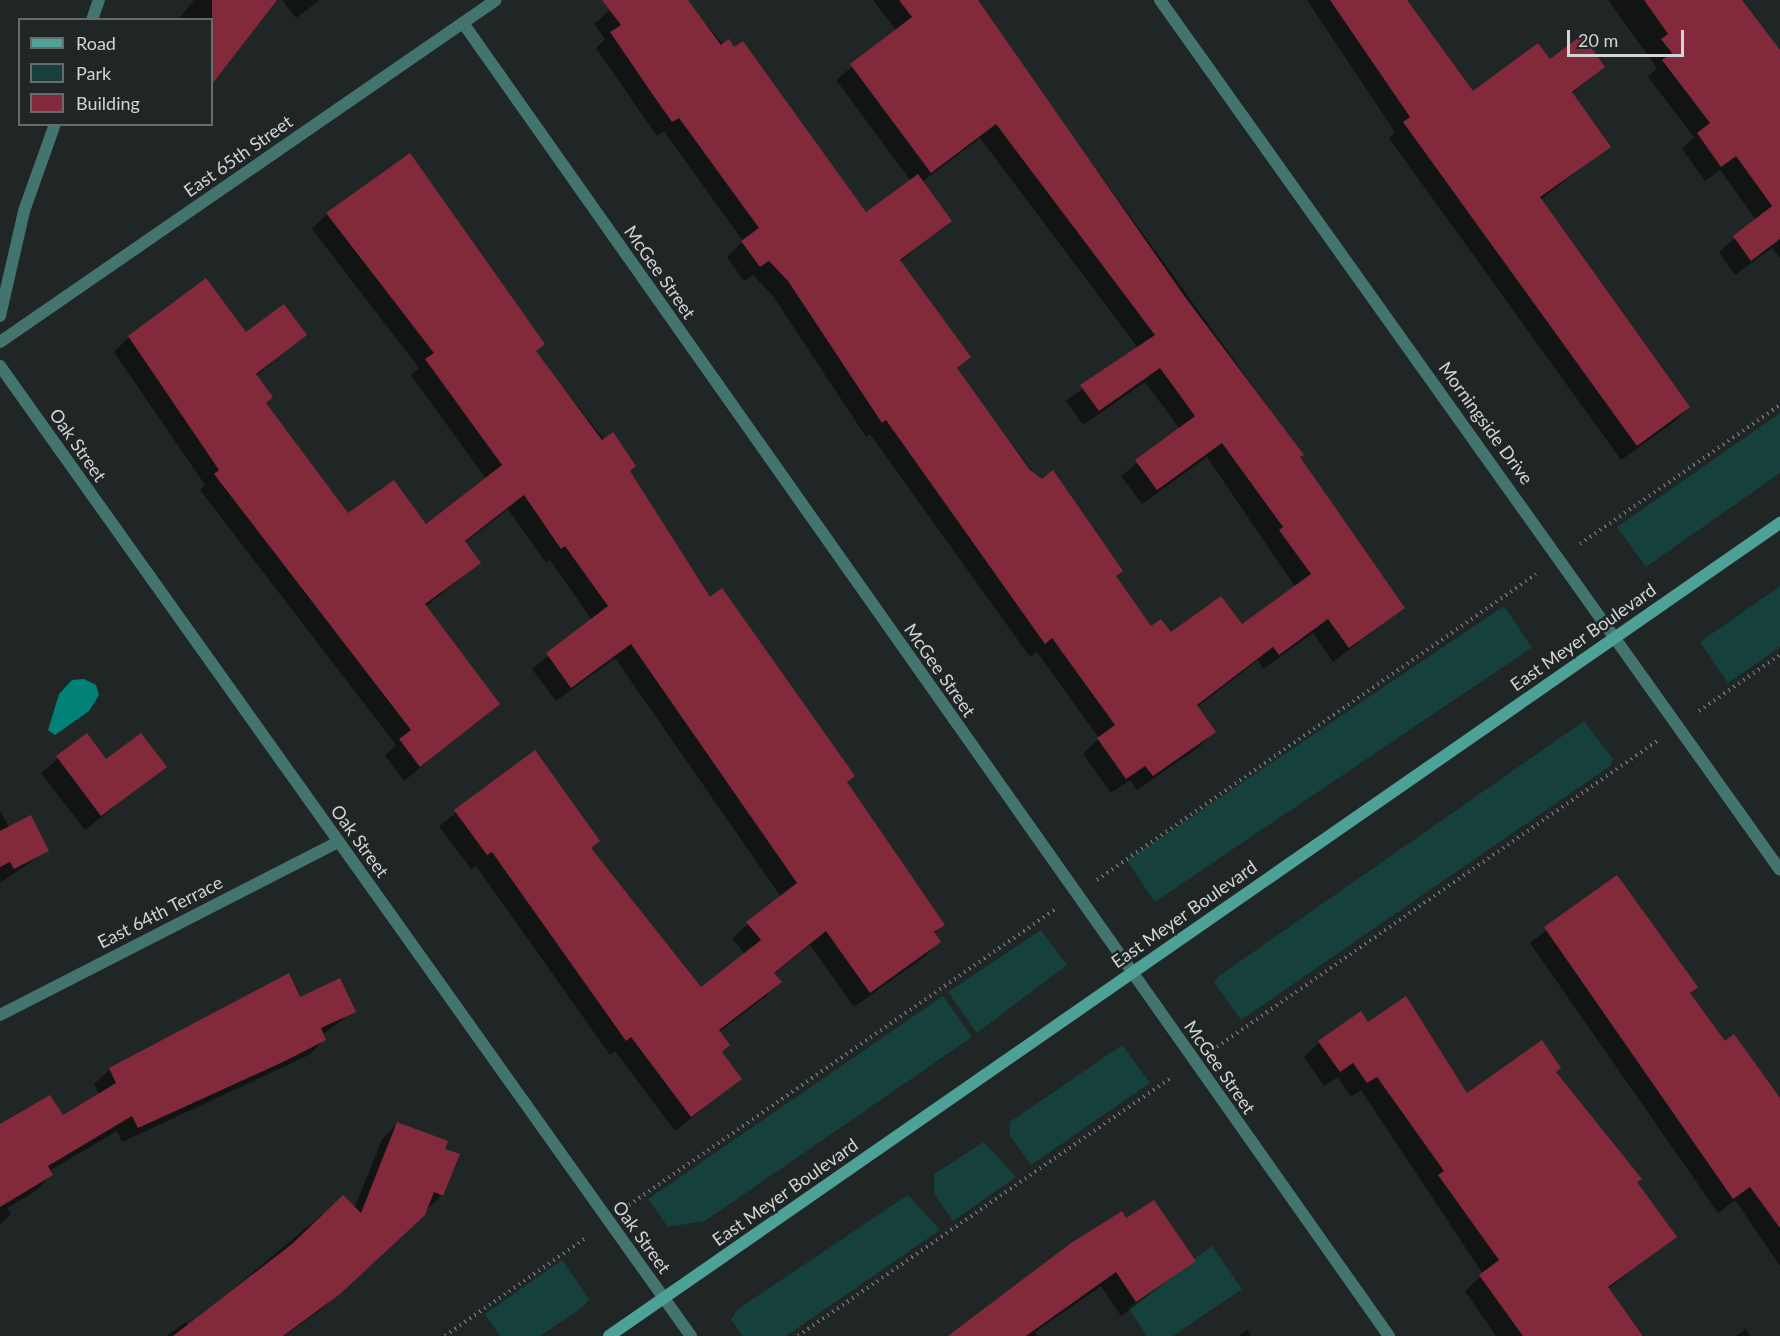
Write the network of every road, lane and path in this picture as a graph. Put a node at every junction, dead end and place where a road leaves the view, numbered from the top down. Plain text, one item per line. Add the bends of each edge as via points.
1 (99, 0) edge
2 (496, 0) edge
3 (1160, 0) edge
4 (93, 18) edge
5 (463, 23) junction
6 (54, 126) edge
7 (0, 316) edge
8 (0, 342) edge
9 (0, 366) edge
10 (1780, 405) edge
11 (1780, 523) edge
12 (1580, 543) dead end
13 (1528, 579) dead end
14 (1617, 636) junction
15 (1780, 655) edge
16 (1700, 710) dead end
17 (1649, 747) dead end
18 (338, 842) junction
19 (1780, 870) edge
20 (1098, 879) dead end
21 (1060, 906) dead end
22 (1131, 972) junction
23 (0, 1016) edge
24 (1216, 1047) dead end
25 (1180, 1072) dead end
26 (624, 1209) dead end
27 (585, 1239) dead end
28 (664, 1298) junction
29 (445, 1336) edge
30 (609, 1336) edge
31 (691, 1336) edge
32 (798, 1336) edge
33 (1389, 1336) edge

1 - 4 street
2 - 5 street, East 65th Street
3 - 14 street, Morningside Drive
5 - 8 street, East 65th Street
5 - 22 street, McGee Street
6 - 7 street via 24,210
9 - 18 street, Oak Street
10 - 12 path
11 - 14 main road, East Meyer Boulevard
13 - 20 path
14 - 19 street, Morningside Drive
14 - 22 main road, East Meyer Boulevard
15 - 16 path
17 - 24 path
18 - 23 street, East 64th Terrace
18 - 28 street, Oak Street
21 - 26 path
22 - 28 main road, East Meyer Boulevard
22 - 33 street, McGee Street
25 - 32 path
27 - 29 path
28 - 30 main road, East Meyer Boulevard
28 - 31 street, Oak Street

